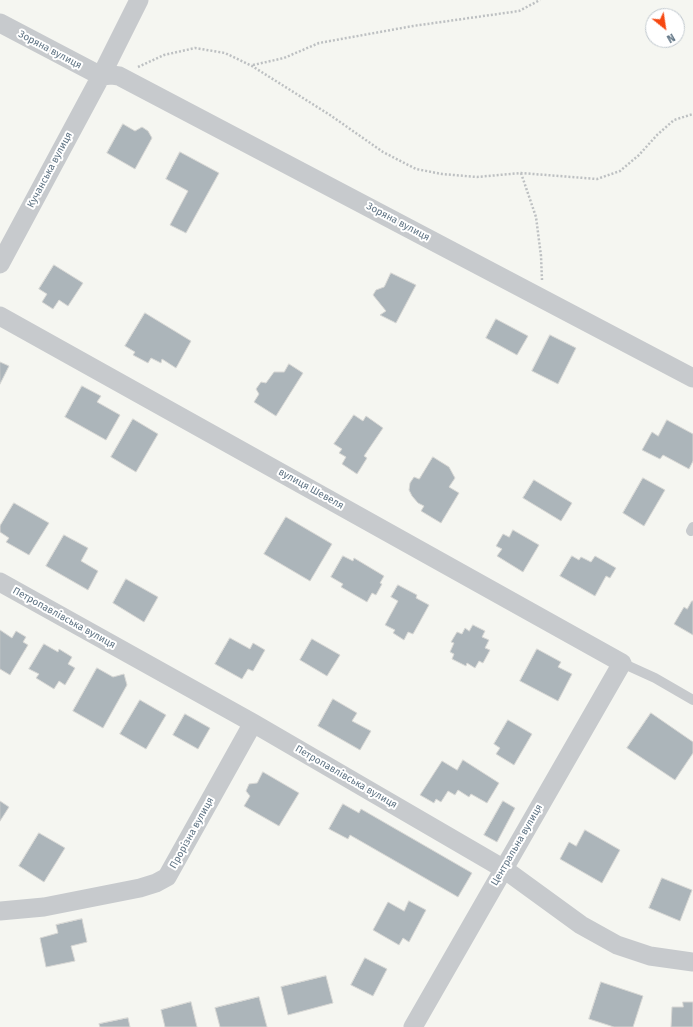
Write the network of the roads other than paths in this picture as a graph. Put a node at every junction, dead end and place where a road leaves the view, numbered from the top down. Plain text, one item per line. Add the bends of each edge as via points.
1 (139, 0) edge
2 (0, 23) edge
3 (110, 76) junction
4 (0, 264) edge
5 (0, 316) edge
6 (693, 378) edge
7 (0, 582) edge
8 (622, 663) junction
9 (693, 700) edge
10 (253, 723) junction
11 (504, 869) junction
12 (0, 911) edge
13 (693, 962) edge
14 (413, 1027) edge

1 - 3 street
2 - 3 street, Зоряна вулиця
3 - 4 street, Кучанська вулиця
3 - 6 street, Зоряна вулиця via 374,210
5 - 8 street, вулиця Шевеля
7 - 10 street, Петропавлівська вулиця
8 - 9 lane
8 - 11 street, Центральна вулиця
10 - 11 street, Петропавлівська вулиця
10 - 12 street, Прорізна вулиця via 167,877 140,888 44,907
11 - 13 street, Петропавлівська вулиця via 581,925 616,945 650,956
11 - 14 street, Центральна вулиця

